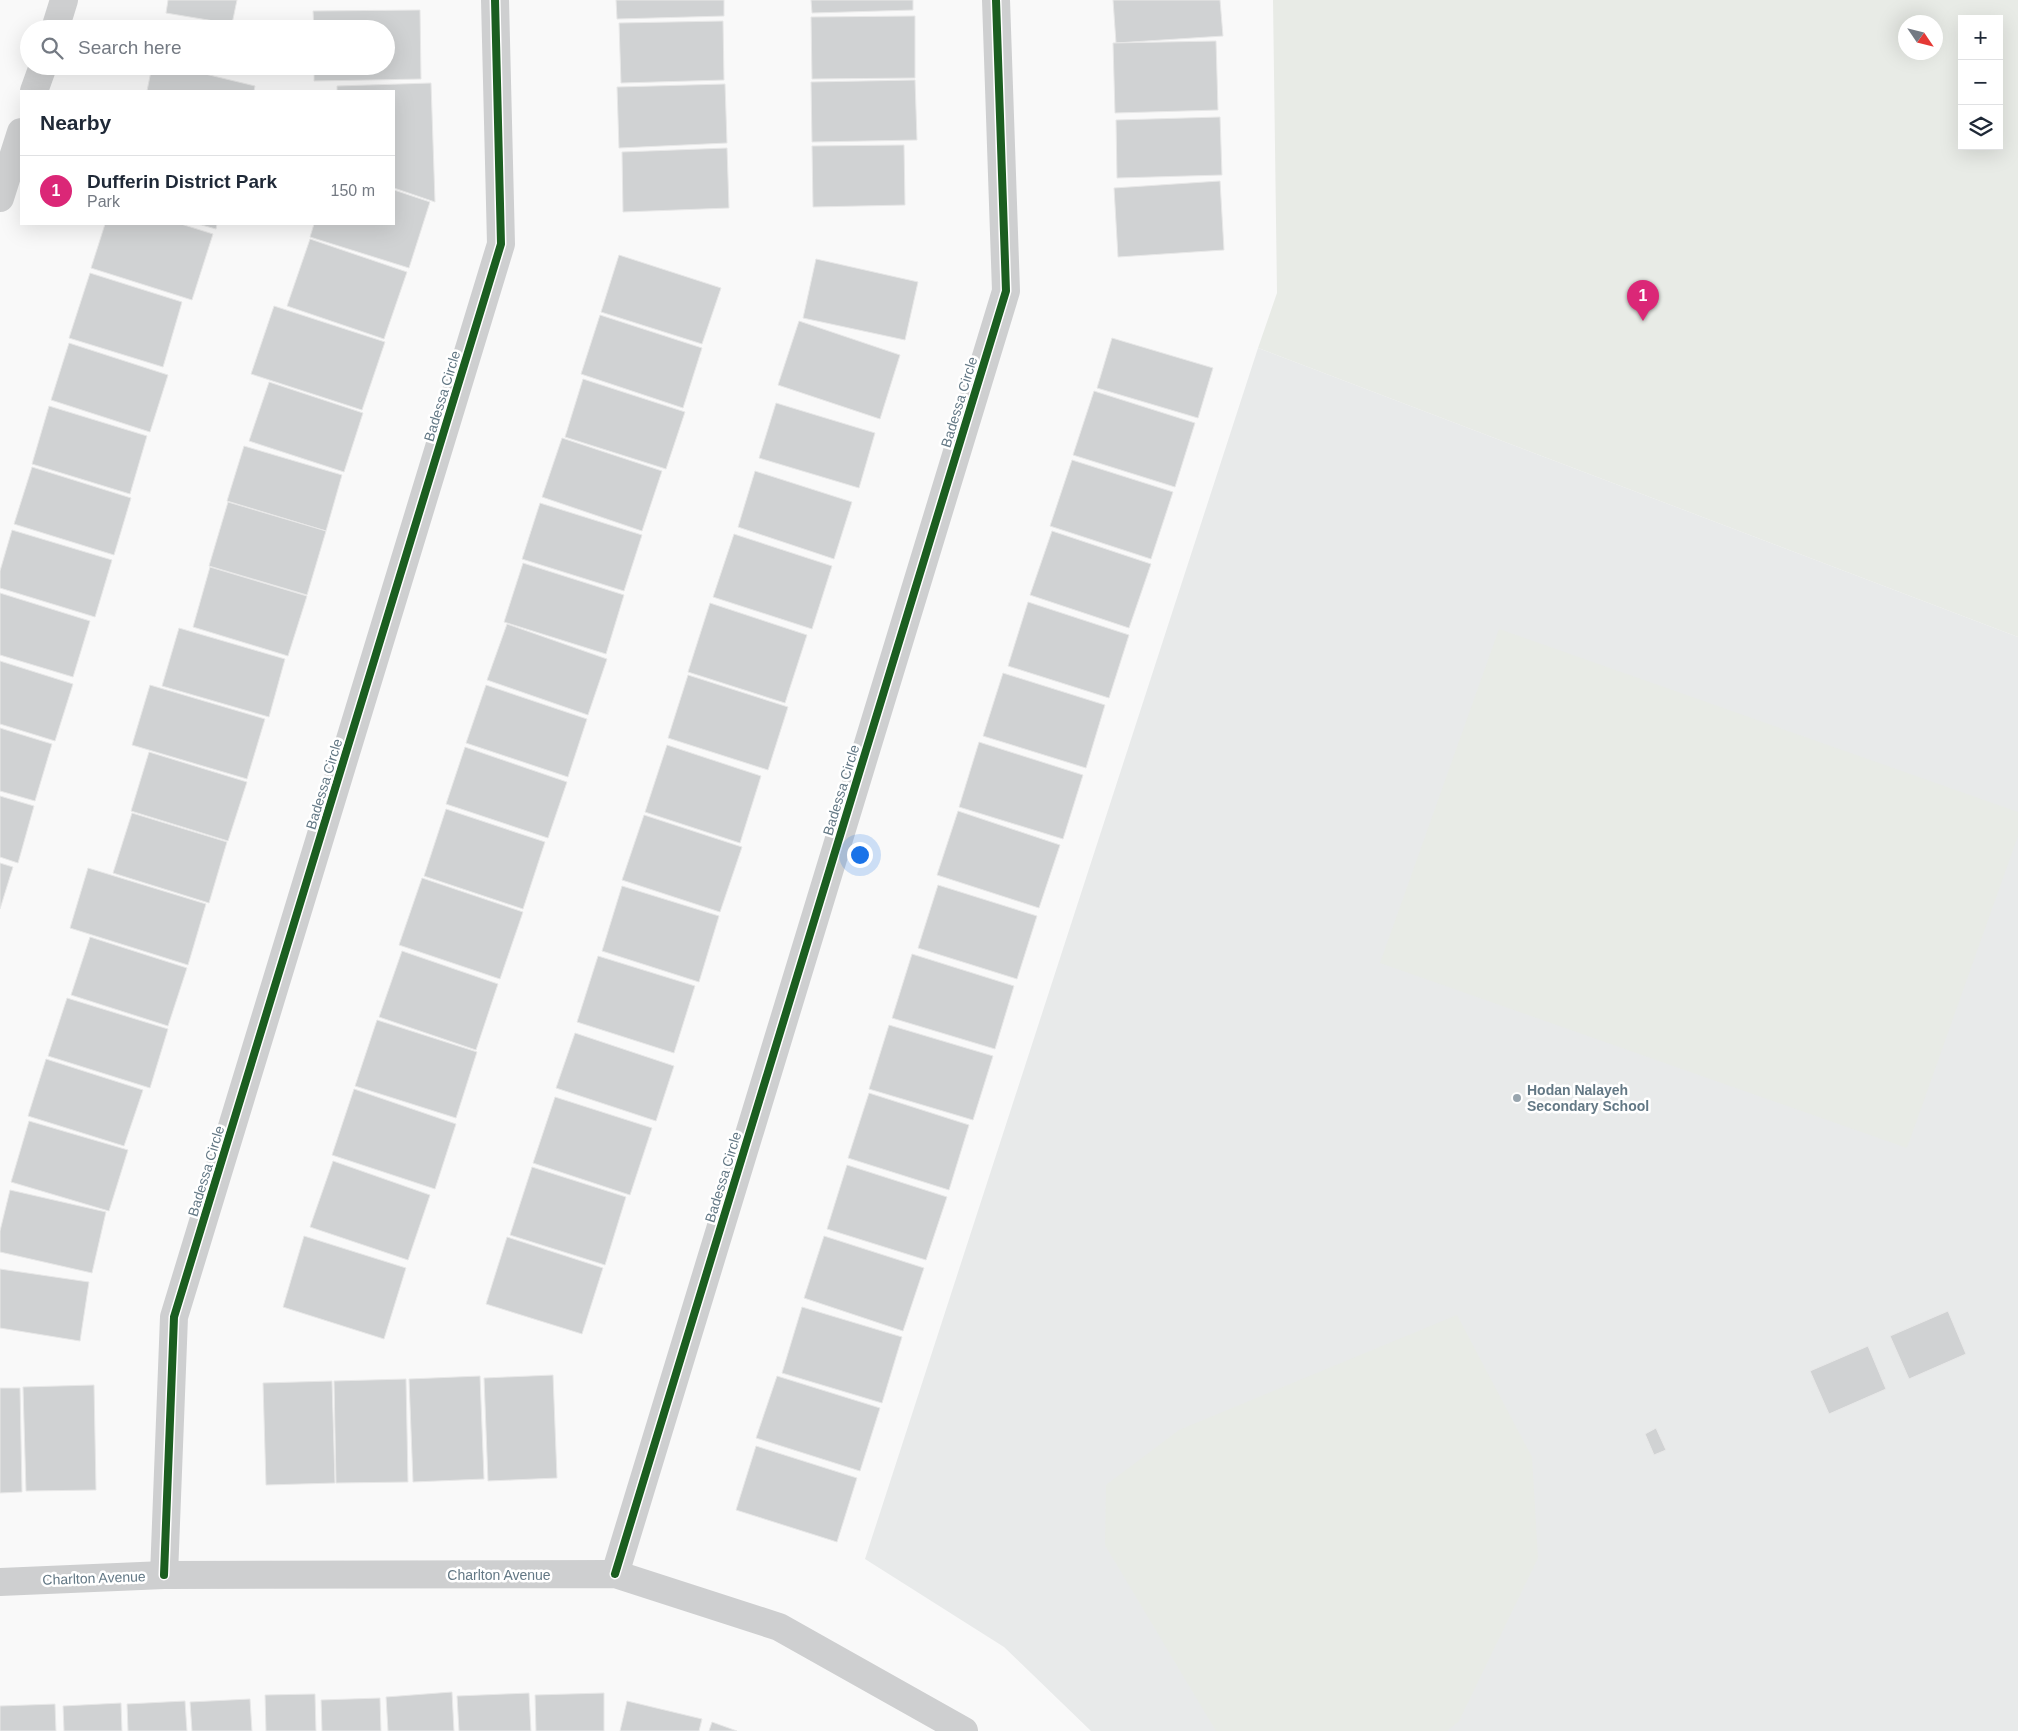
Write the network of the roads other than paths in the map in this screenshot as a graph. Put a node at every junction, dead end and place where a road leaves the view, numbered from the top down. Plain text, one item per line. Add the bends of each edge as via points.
1 (64, 0) edge
2 (495, 0) edge
3 (996, 0) edge
4 (58, 20) edge
5 (39, 75) edge
6 (34, 90) edge
7 (20, 135) edge
8 (0, 198) edge
9 (615, 1574) junction
10 (164, 1575) junction
11 (0, 1582) edge
12 (964, 1731) edge

1 - 4 street
2 - 10 street, Badessa Circle via 501,244 174,1317
3 - 9 street, Badessa Circle via 1006,291
5 - 6 street
7 - 8 street
9 - 10 street, Charlton Avenue
9 - 12 street, Charlton Avenue via 779,1627
10 - 11 street, Charlton Avenue

